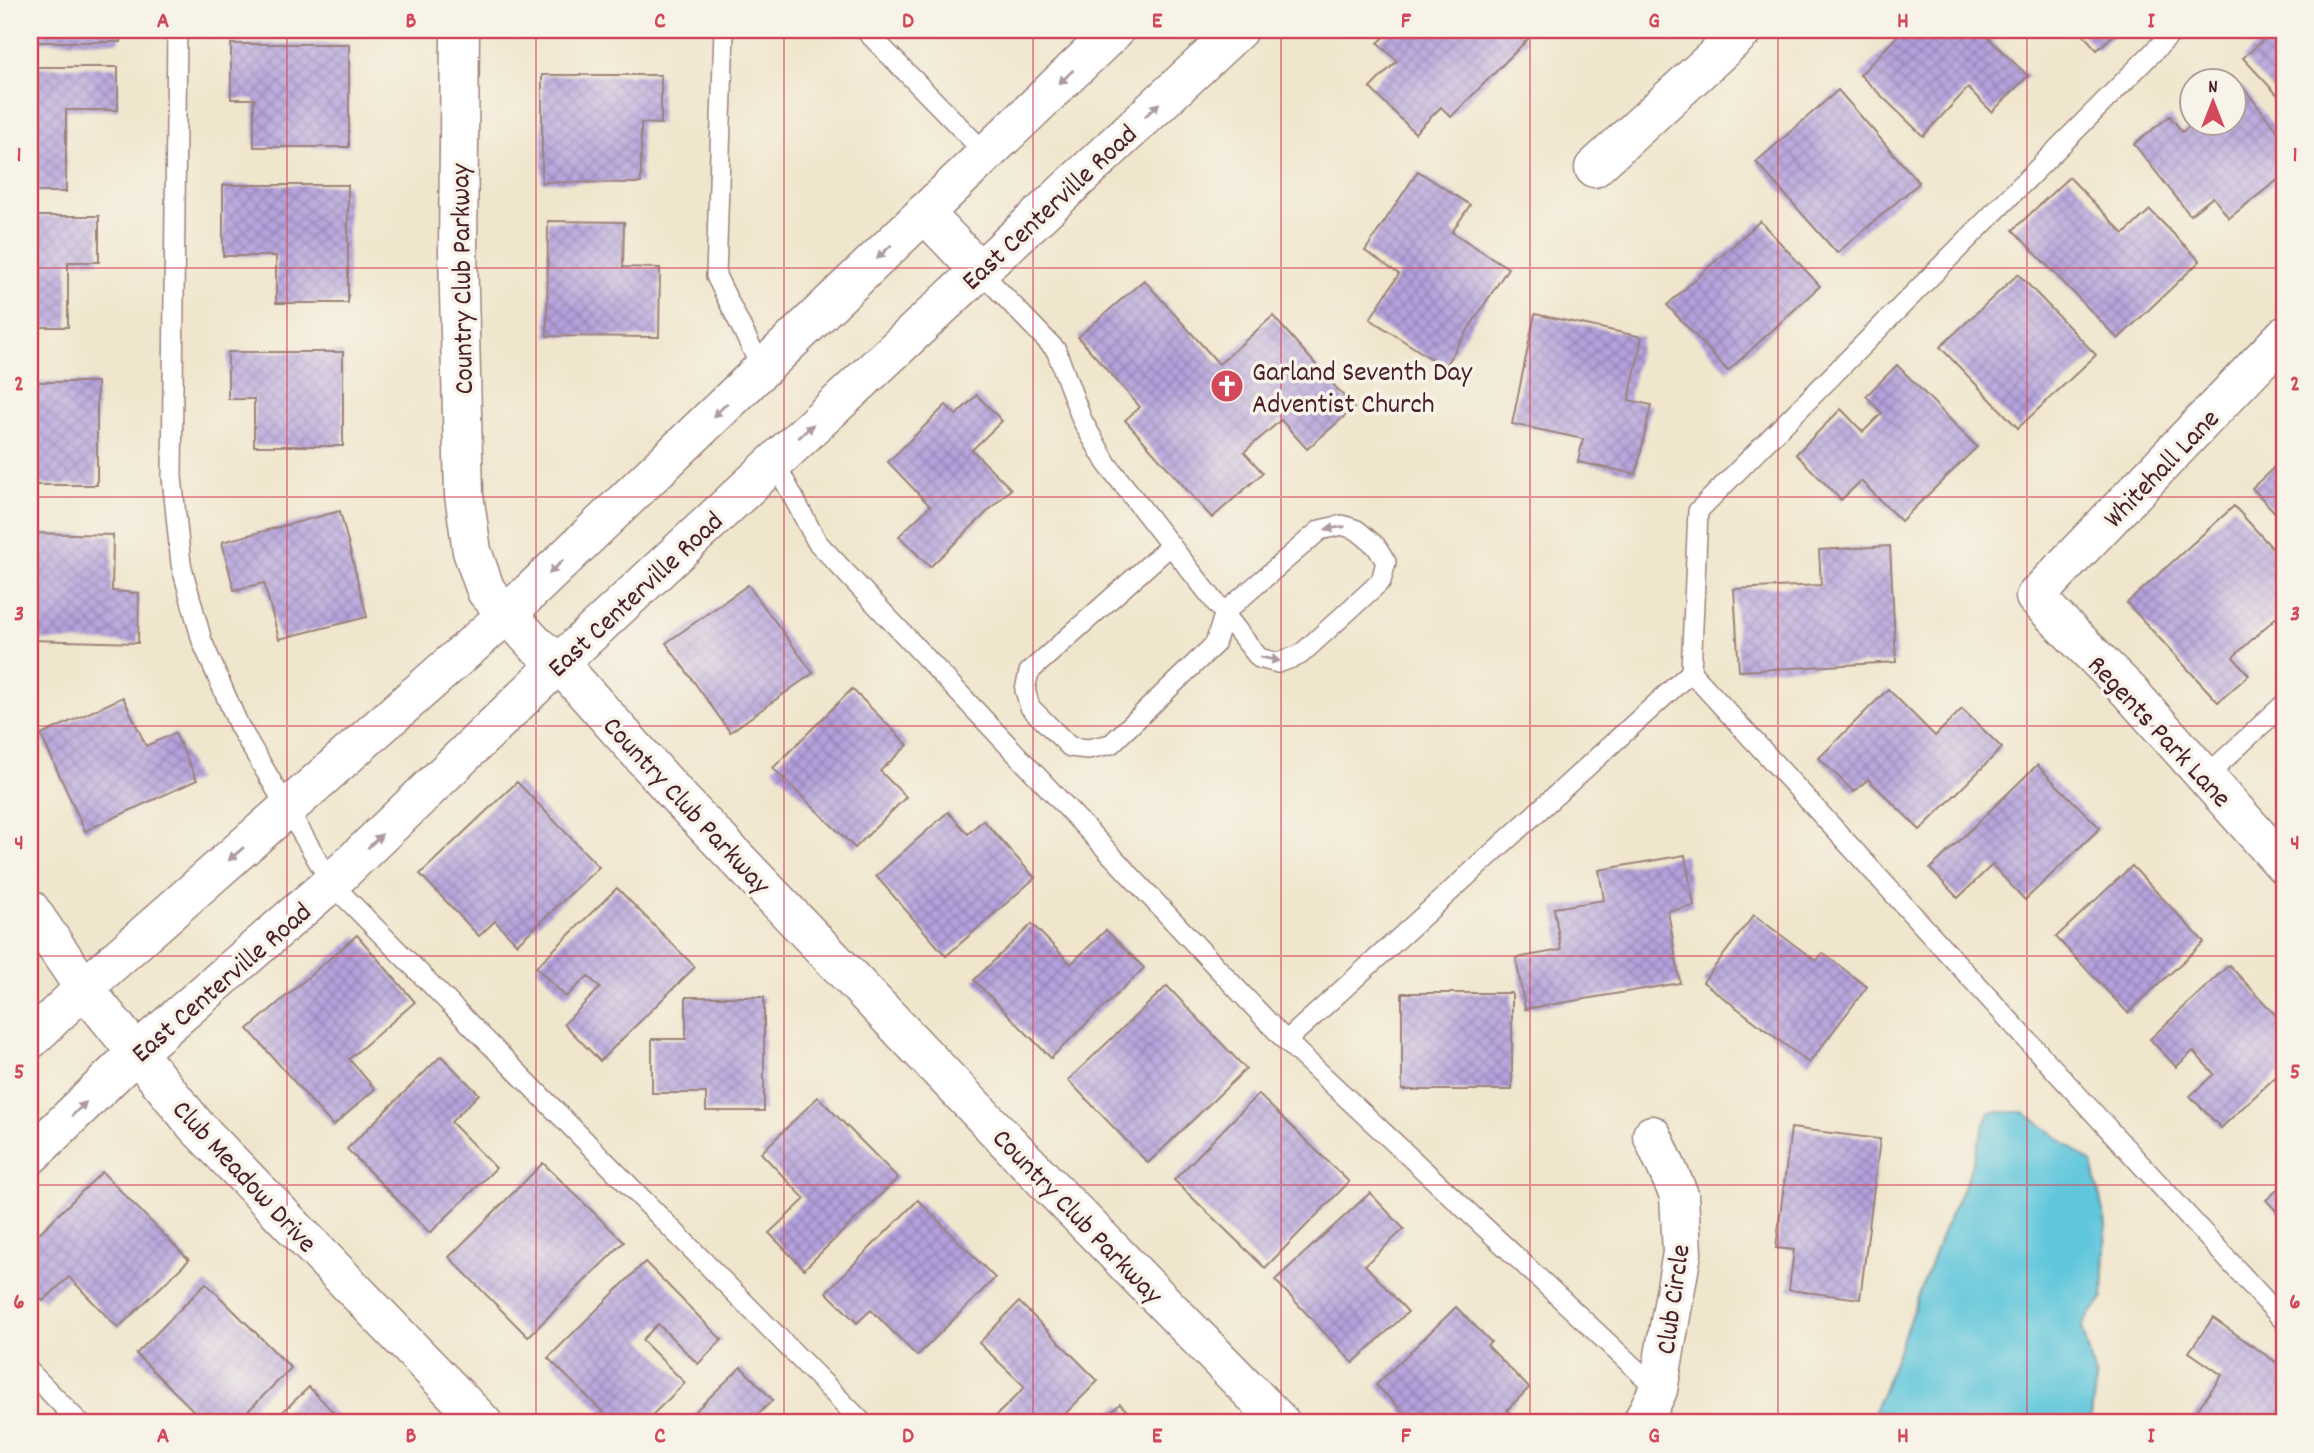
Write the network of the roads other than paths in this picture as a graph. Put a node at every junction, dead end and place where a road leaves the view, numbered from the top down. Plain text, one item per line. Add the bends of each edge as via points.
1 (177, 30) edge
2 (460, 30) edge
3 (724, 30) edge
4 (865, 30) edge
5 (1115, 30) edge
6 (1238, 30) edge
7 (1744, 30) edge
8 (2175, 30) edge
9 (986, 154) junction
10 (1594, 168) dead end
11 (924, 214) junction
12 (979, 270) junction
13 (2284, 336) edge
14 (762, 369) junction
15 (774, 461) junction
16 (1171, 545) junction
17 (2035, 597) joint
18 (1225, 612) junction
19 (506, 615) junction
20 (559, 663) junction
21 (1691, 672) junction
22 (2284, 704) edge
23 (2205, 777) junction
24 (287, 809) junction
25 (2284, 865) edge
26 (331, 884) junction
27 (30, 909) edge
28 (84, 988) junction
29 (30, 1040) edge
30 (1286, 1041) junction
31 (137, 1052) junction
32 (1652, 1135) dead end
33 (30, 1156) edge
34 (2284, 1321) edge
35 (30, 1372) edge
36 (1650, 1407) edge
37 (80, 1423) edge
38 (483, 1423) edge
39 (863, 1423) edge
40 (1282, 1423) edge

1 - 24 lane via 172,477 181,564 202,641 239,726
2 - 19 street, Country Club Parkway via 458,252 464,495 472,551 486,591
3 - 14 lane via 716,276
4 - 9 lane
5 -> 9 street
12 -> 6 street, East Centerville Road
7 - 10 street
8 - 21 lane via 1698,512
9 - 11 street
11 - 12 street
11 -> 14 street
15 -> 12 street, East Centerville Road
12 - 16 lane via 1056,350 1082,420 1101,453
13 - 17 street, Whitehall Lane
14 -> 19 street
15 - 20 street, East Centerville Road
15 - 30 lane via 817,542
16 - 18 lane
16 - 18 lane via 1029,672 1025,690 1030,707 1070,747 1111,744 1215,644
17 - 23 street, Regents Park Lane via 2129,691
18 -> 18 lane via 1259,658 1278,663 1300,655 1381,581 1386,562 1357,530 1342,525 1320,530
19 - 20 street, Country Club Parkway
19 - 24 street
26 -> 20 street, East Centerville Road
20 - 40 street, Country Club Parkway via 691,810
21 - 30 lane
21 - 34 lane
22 - 23 lane
23 - 25 street, Regents Park Lane
24 - 26 lane
24 -> 28 street
26 - 31 street, East Centerville Road
26 - 39 lane
27 - 28 street, Club Meadow Drive
28 - 29 street
28 - 31 street, Club Meadow Drive
30 - 36 lane
33 -> 31 street, East Centerville Road
31 - 38 street, Club Meadow Drive via 196,1126
32 - 36 street, Club Circle via 1679,1195 1682,1253
35 - 37 lane

